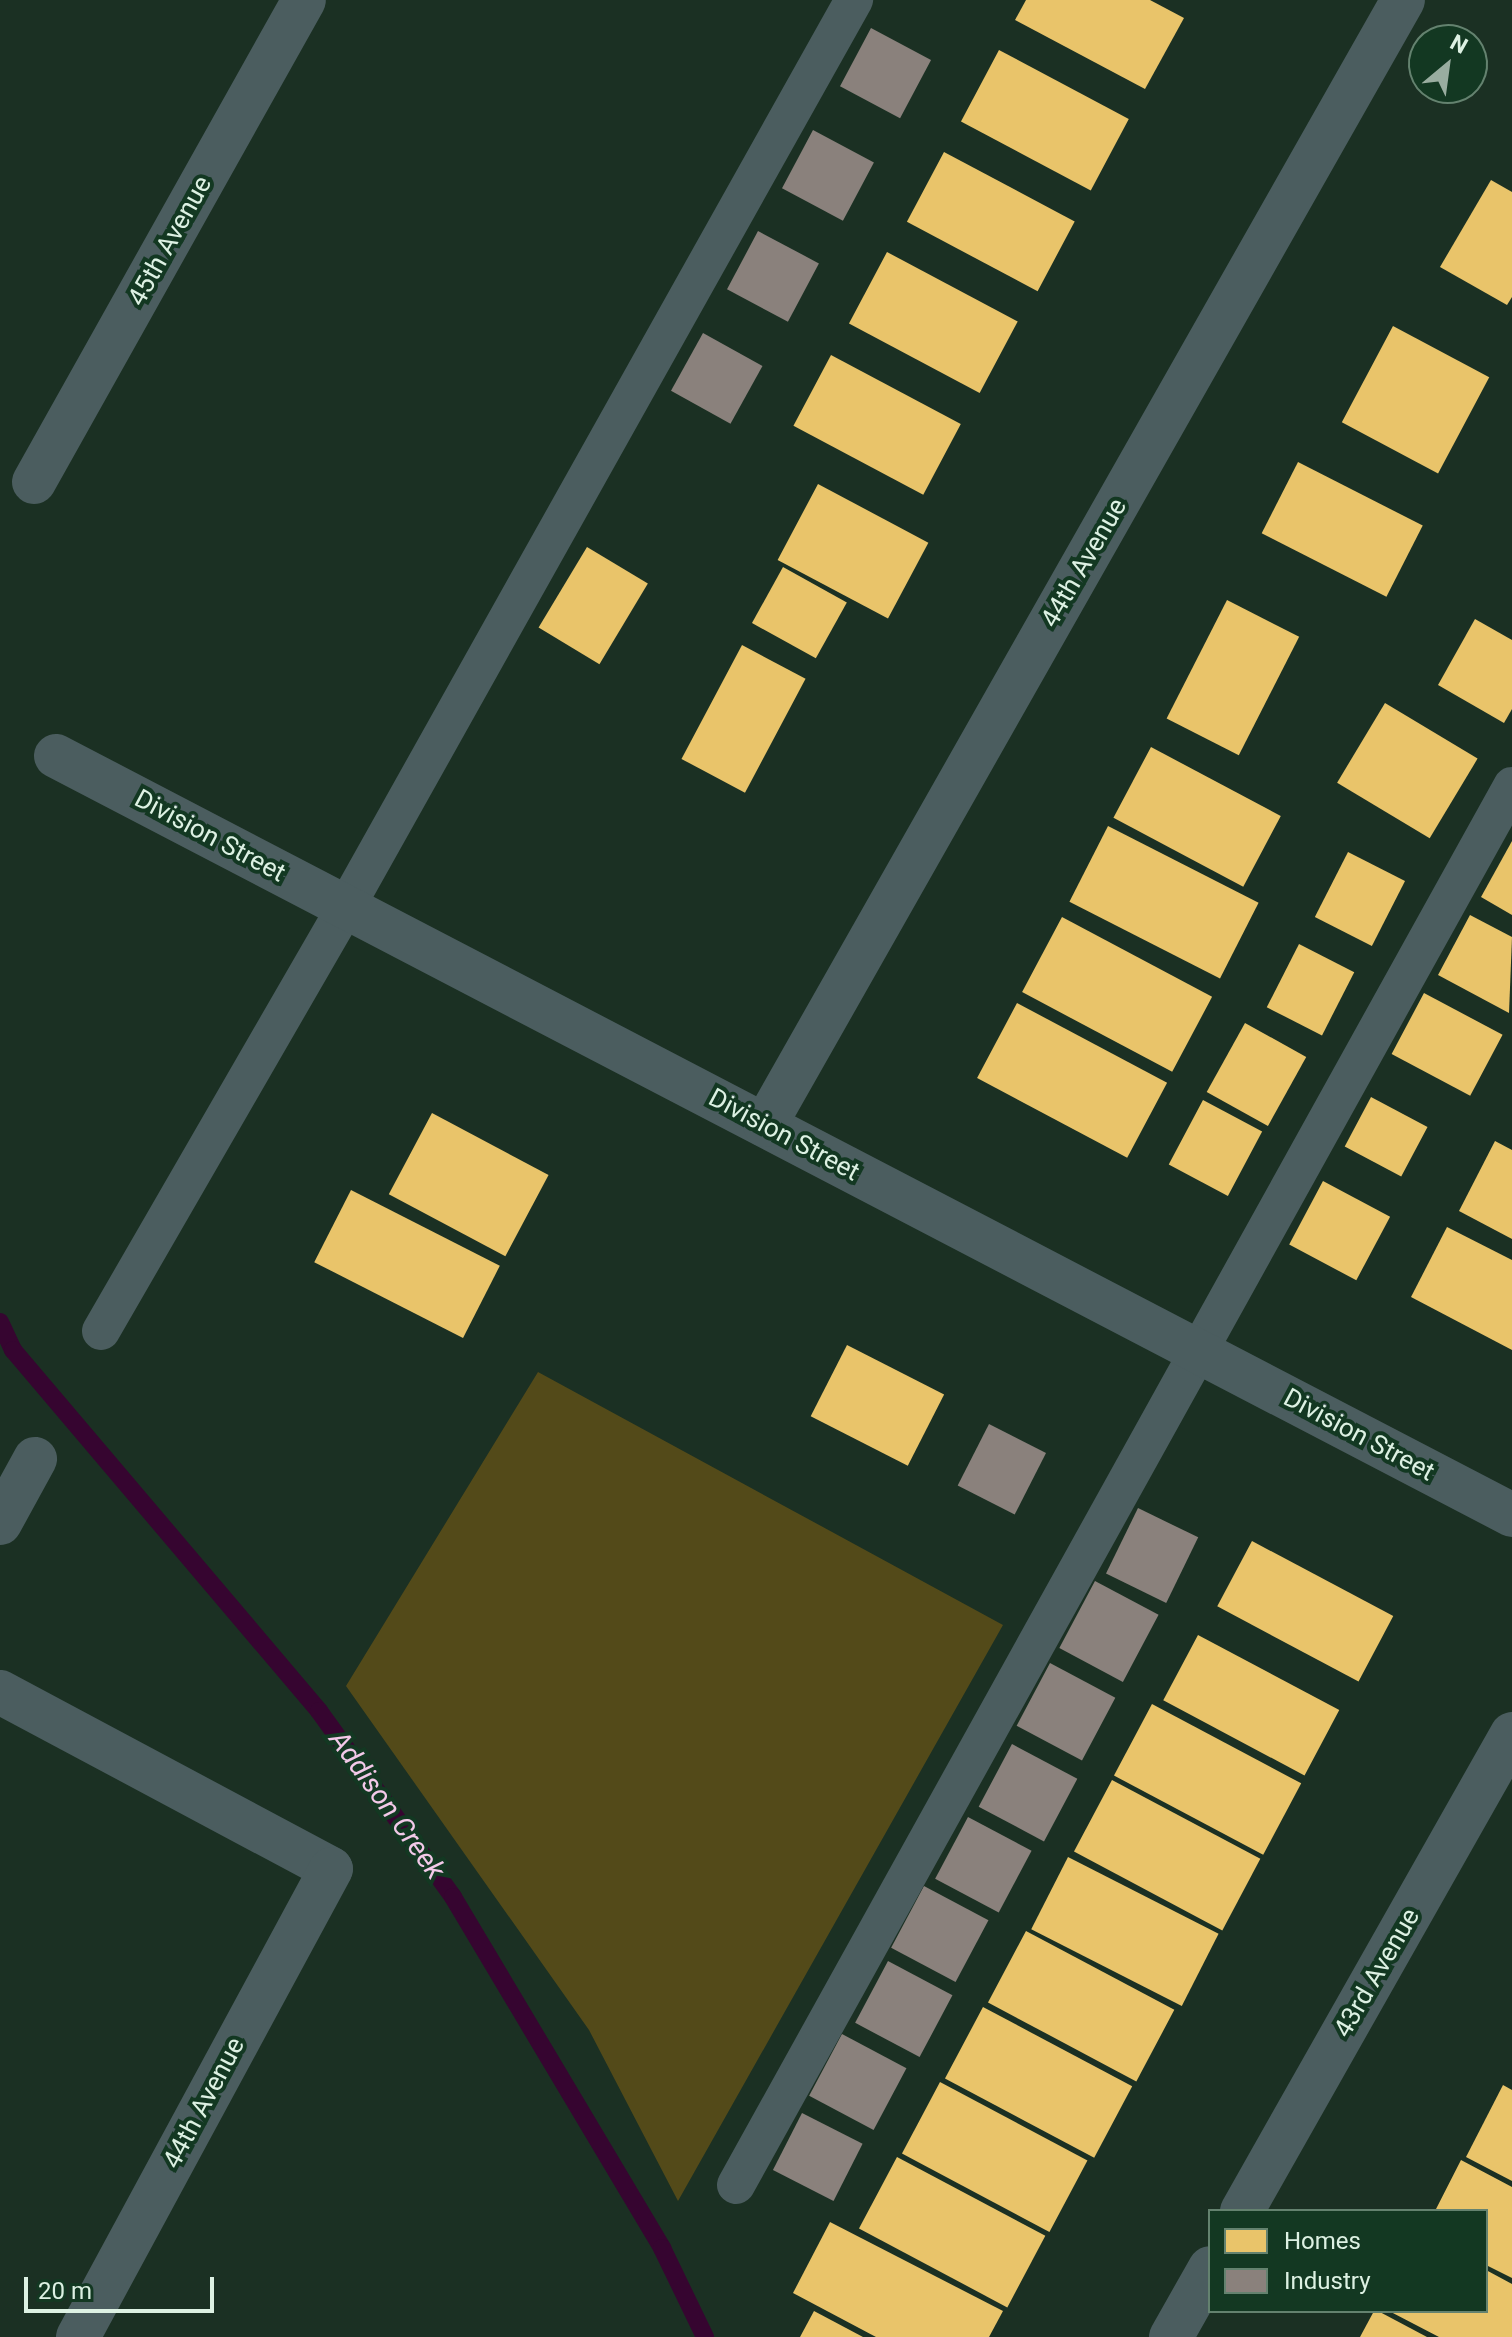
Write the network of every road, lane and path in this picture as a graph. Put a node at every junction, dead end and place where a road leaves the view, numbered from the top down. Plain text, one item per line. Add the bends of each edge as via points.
1 (304, 0) edge
2 (854, 0) edge
3 (1403, 0) edge
4 (34, 482) dead end
5 (56, 756) dead end
6 (1512, 786) edge
7 (346, 907) junction
8 (765, 1125) junction
9 (101, 1331) dead end
10 (1201, 1352) junction
11 (35, 1459) dead end
12 (1512, 1515) edge
13 (0, 1523) edge
14 (0, 1692) edge
15 (1512, 1734) edge
16 (736, 2185) dead end
17 (1243, 2209) edge
18 (1208, 2272) edge
19 (78, 2337) edge
20 (1171, 2337) edge

1 - 4 street, 45th Avenue
2 - 7 lane
3 - 8 street, 44th Avenue
5 - 7 street, Division Street
6 - 10 lane
7 - 8 street, Division Street
7 - 9 lane
8 - 10 street, Division Street
10 - 12 street, Division Street
10 - 16 lane
11 - 13 street
14 - 19 street, 44th Avenue via 331,1869
15 - 17 street, 43rd Avenue
18 - 20 street

